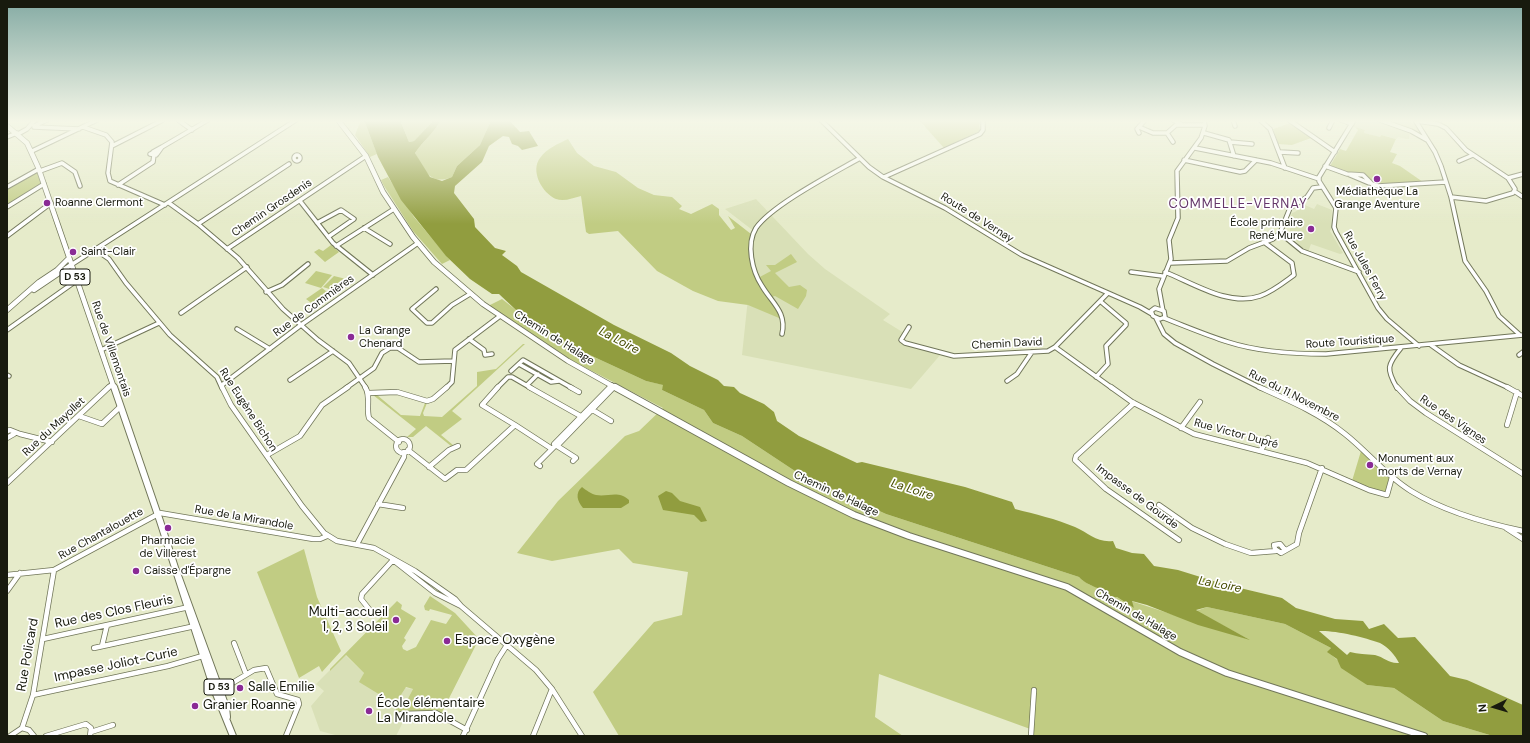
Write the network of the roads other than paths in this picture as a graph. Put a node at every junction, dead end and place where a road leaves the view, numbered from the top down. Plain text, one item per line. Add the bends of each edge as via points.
1 (33, 155) edge
2 (111, 155) edge
3 (155, 155) edge
4 (243, 155) edge
5 (857, 155) edge
6 (934, 155) edge
7 (1189, 155) edge
8 (1228, 155) edge
9 (1281, 155) edge
10 (1333, 155) edge
11 (1436, 155) edge
12 (1473, 155) joint
13 (366, 156) joint
14 (1234, 156) joint
15 (860, 158) junction
16 (294, 160) dead end
17 (1184, 160) junction
18 (1256, 160) junction
19 (1459, 161) dead end
20 (1325, 166) junction
21 (1285, 168) junction
22 (39, 170) junction
23 (1523, 174) edge
24 (884, 177) junction
25 (1508, 178) junction
26 (1319, 179) junction
27 (1446, 182) junction
28 (44, 184) junction
29 (118, 185) junction
30 (80, 186) dead end
31 (1321, 187) junction
32 (7, 188) edge
33 (1514, 191) junction
34 (1451, 197) junction
35 (1523, 197) edge
36 (300, 201) junction
37 (51, 203) junction
38 (167, 204) junction
39 (7, 208) edge
40 (394, 209) junction
41 (198, 224) junction
42 (317, 224) junction
43 (364, 228) junction
44 (1280, 233) junction
45 (7, 236) edge
46 (328, 237) junction
47 (1264, 242) junction
48 (418, 243) junction
49 (390, 244) dead end
50 (336, 246) junction
51 (227, 249) junction
52 (96, 250) junction
53 (69, 258) junction
54 (1170, 263) junction
55 (71, 264) junction
56 (308, 264) dead end
57 (247, 267) junction
58 (57, 272) junction
59 (1131, 272) dead end
60 (1166, 272) junction
61 (1360, 272) junction
62 (74, 273) junction
63 (373, 275) junction
64 (1162, 276) junction
65 (76, 280) junction
66 (436, 289) dead end
67 (266, 292) junction
68 (470, 294) junction
69 (1107, 294) junction
70 (1100, 301) junction
71 (1161, 303) junction
72 (1140, 307) junction
73 (1156, 308) junction
74 (7, 310) edge
75 (1164, 312) junction
76 (181, 313) dead end
77 (1152, 314) junction
78 (500, 316) junction
79 (1156, 318) junction
80 (1163, 318) junction
81 (159, 323) junction
82 (1181, 324) junction
83 (301, 325) junction
84 (909, 327) dead end
85 (237, 329) dead end
86 (1161, 329) junction
87 (7, 330) edge
88 (782, 334) dead end
89 (1522, 335) edge
90 (469, 339) junction
91 (1431, 345) junction
92 (1055, 346) junction
93 (1419, 346) junction
94 (1402, 347) junction
95 (270, 349) junction
96 (1384, 349) junction
97 (101, 350) junction
98 (333, 351) junction
99 (1032, 352) junction
100 (492, 354) dead end
101 (1391, 358) junction
102 (453, 361) junction
103 (519, 364) junction
104 (511, 371) dead end
105 (538, 374) junction
106 (1096, 377) junction
107 (360, 378) junction
108 (290, 380) dead end
109 (559, 380) junction
110 (1007, 381) dead end
111 (112, 384) junction
112 (222, 385) junction
113 (527, 385) junction
114 (613, 386) junction
115 (579, 392) dead end
116 (1517, 392) junction
117 (369, 393) junction
118 (1523, 396) edge
119 (1200, 402) dead end
120 (1134, 403) junction
121 (120, 407) junction
122 (591, 409) junction
123 (79, 416) junction
124 (583, 417) junction
125 (611, 421) dead end
126 (515, 425) junction
127 (1507, 425) dead end
128 (1180, 428) junction
129 (7, 432) edge
130 (14, 434) junction
131 (7, 438) edge
132 (1268, 438) dead end
133 (52, 442) junction
134 (399, 442) junction
135 (458, 446) dead end
136 (555, 446) junction
137 (1261, 450) junction
138 (406, 451) junction
139 (267, 455) junction
140 (573, 461) dead end
141 (540, 466) dead end
142 (429, 467) junction
143 (1322, 468) junction
144 (1523, 474) edge
145 (1392, 478) junction
146 (7, 483) edge
147 (378, 504) junction
148 (1159, 506) dead end
149 (403, 508) dead end
150 (157, 514) junction
151 (1504, 527) junction
152 (1523, 531) edge
153 (327, 536) junction
154 (1523, 539) edge
155 (1179, 540) dead end
156 (357, 544) junction
157 (393, 560) junction
158 (54, 570) junction
159 (20, 573) junction
160 (7, 575) edge
161 (7, 591) edge
162 (189, 606) junction
163 (373, 614) dead end
164 (107, 625) junction
165 (196, 626) junction
166 (43, 639) junction
167 (234, 643) dead end
168 (102, 646) junction
169 (507, 646) junction
170 (94, 648) dead end
171 (205, 655) junction
172 (246, 674) junction
173 (552, 689) junction
174 (1034, 690) dead end
175 (217, 691) junction
176 (33, 695) junction
177 (401, 714) dead end
178 (113, 725) dead end
179 (22, 728) junction
180 (67, 730) junction
181 (466, 730) junction
182 (91, 734) edge
183 (10, 736) edge
184 (34, 736) edge
185 (46, 736) edge
186 (66, 736) edge
187 (233, 736) edge
188 (286, 736) edge
189 (464, 736) edge
190 (532, 736) edge
191 (582, 736) edge
192 (1031, 736) edge
193 (1424, 736) edge

1 - 22 main road, Rue de Villemontais
2 - 29 street via 108,178
3 - 29 street via 153,162
4 - 38 street
5 - 15 street, Route de Vernay
6 - 24 street
7 - 17 street
8 - 14 street
9 - 21 street
10 - 20 street
11 - 27 street
12 - 19 street
12 - 25 street
13 - 36 street, Chemin Grosdenis
13 - 40 main road, Chemin de Halage
14 - 18 street
15 - 24 street, Route de Vernay
15 - 88 street via 771,214 757,226 753,235 751,245 757,276 782,312
16 - 41 street
17 - 18 street via 1240,172
17 - 54 street via 1176,171 1178,218 1169,240
18 - 21 street
20 - 26 street
20 - 27 street via 1348,174 1363,175 1372,184 1382,186
21 - 26 street
22 - 28 main road, Rue de Villemontais / D 53
22 - 30 street via 62,163 75,172
22 - 32 street
23 - 25 street
24 - 69 street, Route de Vernay via 945,208 1022,255
25 - 33 street via 1514,185
26 - 31 street, Rue Jules Ferry
27 - 34 street
28 - 37 main road, Rue de Villemontais / D 53
28 - 39 street
29 - 38 street
31 - 44 street via 1313,188 1307,197 1290,208
31 - 61 street, Rue Jules Ferry via 1336,208 1336,232
33 - 34 street via 1486,201
33 - 35 street
34 - 89 street via 1465,261 1486,291 1499,316
36 - 42 street
36 - 51 street, Chemin Grosdenis
37 - 45 street
37 - 53 main road, Rue de Villemontais / D 53
38 - 41 street
38 - 52 street
40 - 43 street
40 - 48 main road, Chemin de Halage
41 - 51 street
42 - 46 street
42 - 46 street via 341,210 354,219
43 - 49 street
43 - 50 street
44 - 47 street
44 - 61 street via 1302,251
46 - 50 street
47 - 54 street via 1227,261
47 - 60 street via 1292,263 1294,275 1254,298 1227,296
48 - 63 street, Rue de Commières
48 - 68 main road, Chemin de Halage via 434,262
50 - 63 street
51 - 57 street
52 - 55 street
52 - 81 street, Rue Eugène Bichon via 109,259
53 - 55 main road, Rue de Villemontais / D 53
53 - 58 main road
54 - 60 street
55 - 58 main road
55 - 62 main road, Rue de Villemontais / D 53
56 - 67 street via 282,286
57 - 67 street
57 - 76 street
58 - 62 main road
58 - 74 main road
59 - 64 street
60 - 64 street
61 - 93 street, Rue Jules Ferry via 1383,316 1414,339
62 - 65 main road, Rue de Villemontais / D 53
63 - 83 street, Rue de Commières
64 - 71 street via 1159,288
65 - 87 street
65 - 97 main road, Rue de Villemontais / D 53
66 - 68 street via 412,309 427,323 432,323 452,305
67 - 83 street
68 - 78 main road, Chemin de Halage
69 - 70 street, Chemin David
69 - 72 street, Route de Vernay
70 - 92 street, Chemin David
70 - 106 street via 1126,325 1106,346 1108,364
71 - 73 street
71 - 75 street
72 - 73 street, Route de Vernay
72 - 77 street, Route de Vernay
73 - 75 street, Route Touristique
73 - 77 street via 1151,311
75 - 80 street via 1166,316
75 - 82 street, Route Touristique
77 - 79 street, Route de Vernay
78 - 90 street
78 - 114 main road, Chemin de Halage via 557,355
79 - 80 street, Route Touristique
79 - 86 street, Rue du 11 Novembre
80 - 82 street, Route Touristique
80 - 86 street
81 - 97 street
81 - 112 street, Rue Eugène Bichon via 209,368
82 - 96 street, Route Touristique via 1228,342 1276,352 1326,354
83 - 95 street, Rue de Commières
83 - 98 street
84 - 99 street, Chemin David via 901,340 941,354 954,356
85 - 95 street
86 - 145 street, Rue du 11 Novembre via 1172,340 1222,370 1332,424 1354,441
89 - 91 street, Route Touristique
90 - 100 street via 484,350 485,355
90 - 102 street via 455,350
91 - 93 street, Route Touristique
91 - 116 street via 1459,365
92 - 99 street, Chemin David via 1048,351
92 - 106 street, Rue Victor Dupré
93 - 94 street, Route Touristique
94 - 96 street, Route Touristique
94 - 101 street
95 - 112 street, Rue de Commières
96 - 101 street
97 - 111 main road, Rue de Villemontais / D 53
98 - 107 street via 346,360
98 - 108 street
99 - 110 street via 1017,374
101 - 144 street, Rue des Vignes via 1390,369 1396,387 1417,408
102 - 107 street via 419,362 400,349 392,347 380,354 376,365
102 - 117 street via 452,382 431,400 420,400 397,392
103 - 104 street
103 - 105 street
103 - 109 street via 523,360
105 - 109 street via 551,382
105 - 113 street
106 - 120 street, Rue Victor Dupré
107 - 117 street
107 - 139 street via 322,405 300,436
109 - 115 street
111 - 121 main road, Rue de Villemontais / D 53
111 - 123 street, Rue du Mayollet
112 - 139 street, Rue Eugène Bichon via 231,405
113 - 124 street
113 - 126 street via 512,377 508,378 482,405
114 - 122 street
114 - 193 main road, Chemin de Halage via 789,483 854,515 909,536 1067,587 1180,652 1227,673
116 - 118 street
116 - 127 street
117 - 134 street via 369,418
119 - 128 street
120 - 128 street, Rue Victor Dupré
120 - 155 street, Impasse de Gourde via 1076,456 1075,460 1108,489
121 - 123 street via 102,424
121 - 150 main road, Rue de Villemontais / D 53
122 - 124 street
122 - 125 street
123 - 133 street, Rue du Mayollet
124 - 136 street
126 - 136 street
126 - 142 street via 466,470 457,470 445,479
128 - 137 street, Rue Victor Dupré via 1194,434
129 - 130 street via 10,430
130 - 131 street
130 - 133 street via 34,436
132 - 137 street
133 - 146 street, Rue du Mayollet
134 - 138 street via 396,450
134 - 138 street via 410,442 411,446
135 - 142 street via 449,450
136 - 140 street via 576,458
136 - 141 street via 537,464
137 - 143 street, Rue Victor Dupré
138 - 142 street
138 - 147 street
139 - 153 street, Rue Eugène Bichon via 302,506
143 - 145 street, Rue Victor Dupré via 1369,490 1387,495
143 - 148 street via 1297,544 1281,553 1251,553 1225,544 1192,528
145 - 151 street, Rue du 11 Novembre via 1422,498
147 - 149 street
147 - 156 street
150 - 153 street, Rue de la Mirandole via 171,514 313,539
150 - 158 street, Rue Chantalouette
150 - 162 main road, D 53
151 - 152 street, Rue du 11 Novembre
151 - 154 street
153 - 156 street via 337,541
156 - 157 street via 374,548
157 - 163 street via 362,594 361,599
157 - 169 street via 461,606
158 - 159 street
158 - 166 street, Rue Policard
159 - 160 street
159 - 161 street
162 - 164 street, Rue des Clos Fleuris
162 - 165 main road, D 53
164 - 166 street, Rue des Clos Fleuris
164 - 168 street
165 - 168 street
165 - 171 main road, D 53
166 - 176 street, Rue Policard
167 - 172 street
168 - 170 street
169 - 173 street via 536,670
169 - 181 street via 498,659
171 - 175 main road, D 53
171 - 176 street, Impasse Joliot-Curie via 168,666
172 - 175 street
172 - 188 street via 258,668 266,668 277,694 298,700
173 - 190 street
173 - 191 street
174 - 192 street
175 - 187 main road, D 53
176 - 179 street, Rue Policard
177 - 181 street via 436,713
178 - 182 street
179 - 183 street
179 - 184 street via 29,730
180 - 182 street via 86,724 92,728
180 - 185 street
180 - 186 street
181 - 189 street

